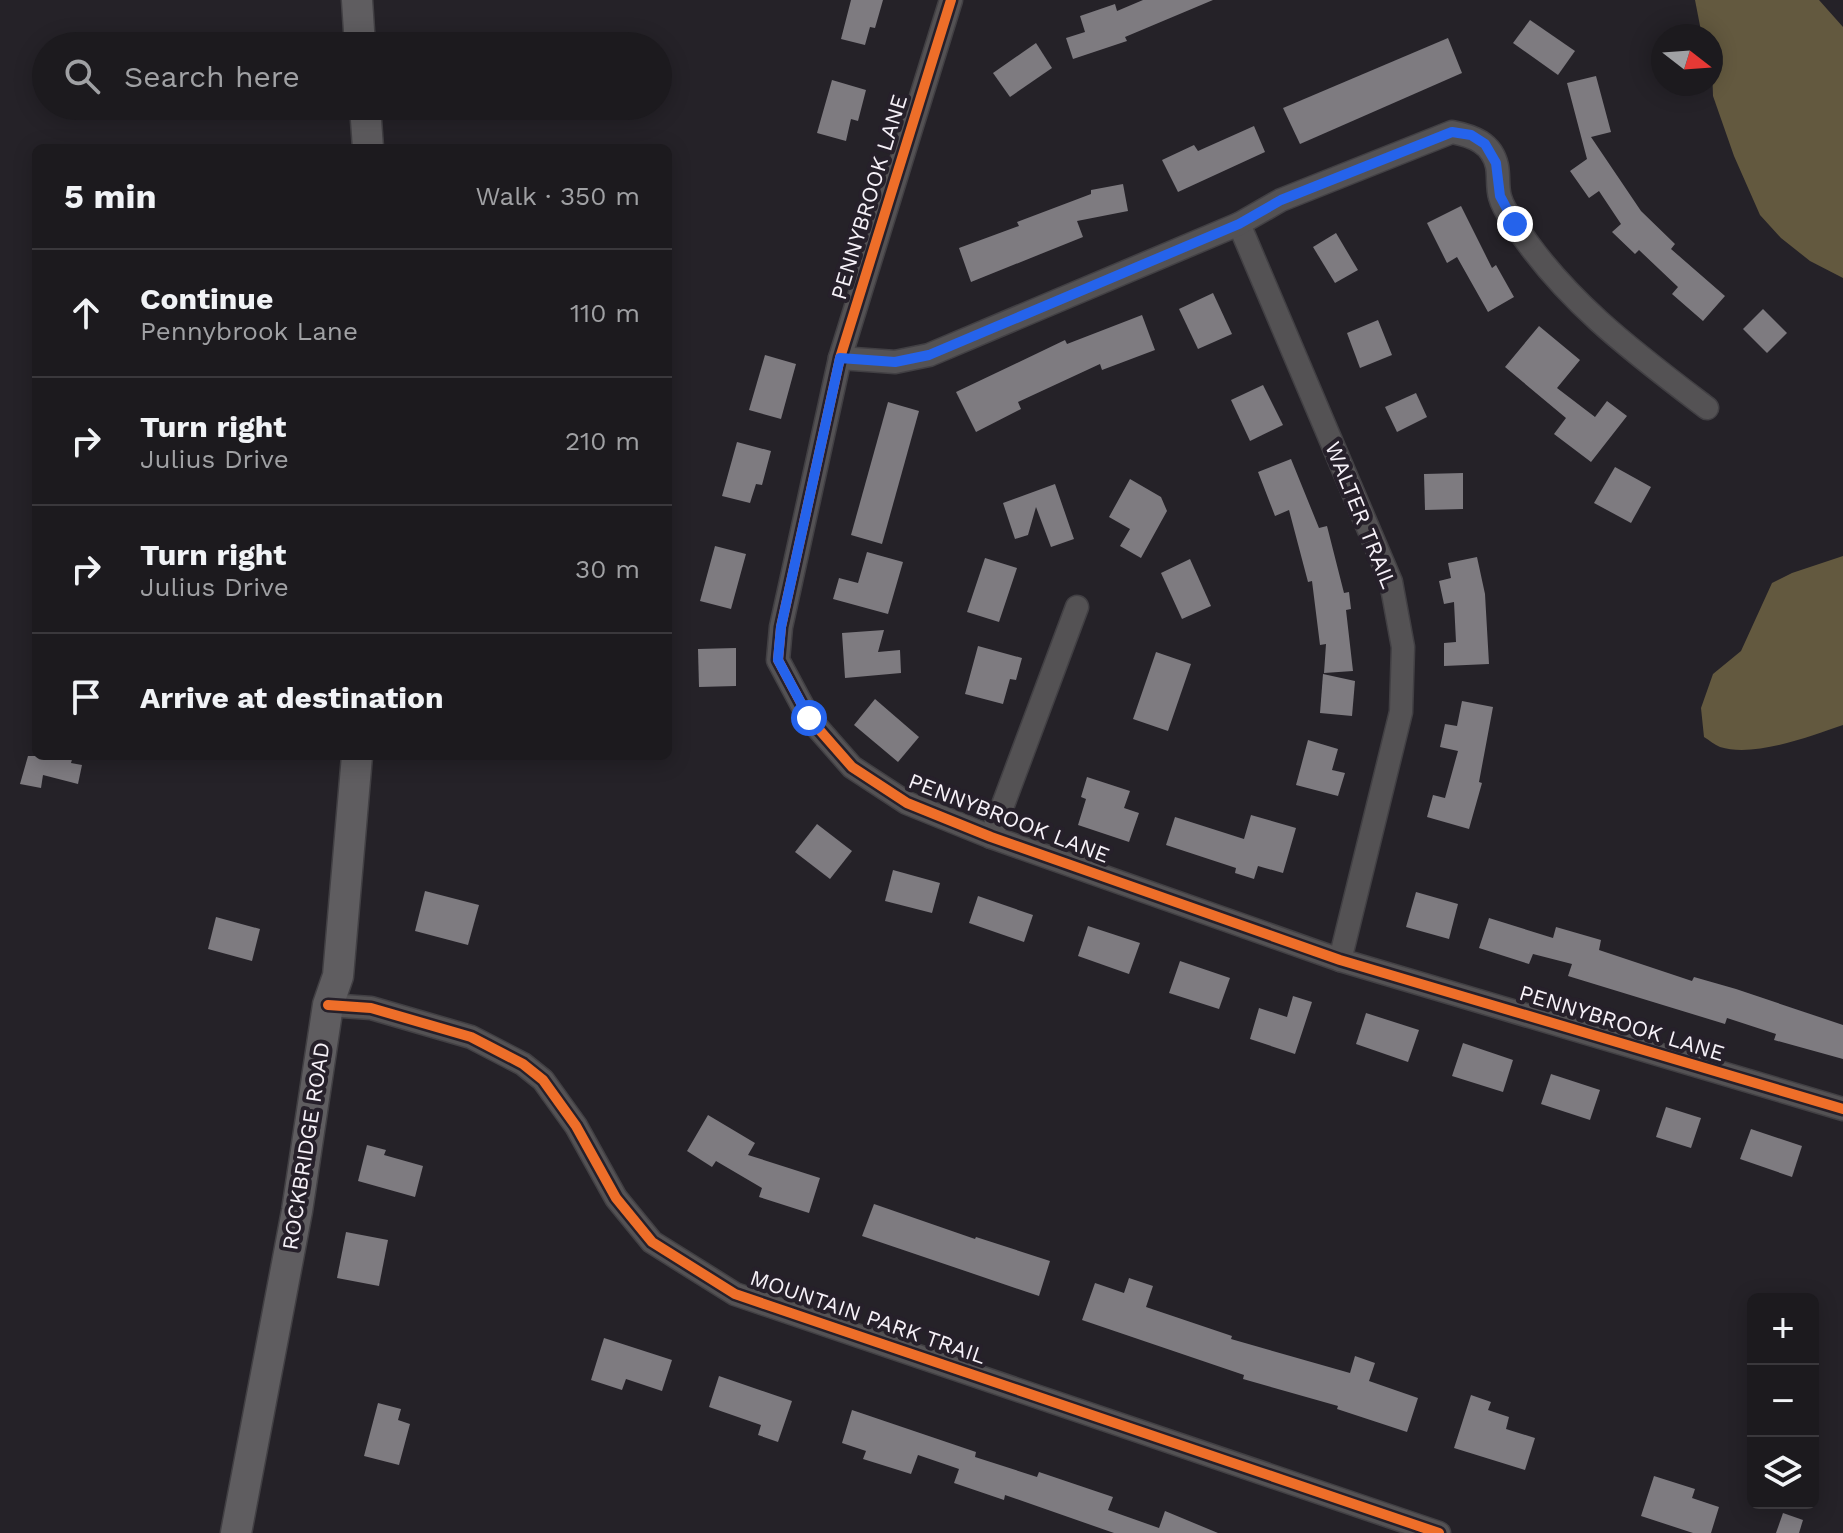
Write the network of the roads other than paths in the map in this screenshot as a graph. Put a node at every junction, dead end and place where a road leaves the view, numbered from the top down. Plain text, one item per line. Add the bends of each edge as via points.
1 (357, 0) edge
2 (951, 0) edge
3 (359, 32) edge
4 (366, 120) edge
5 (368, 144) edge
6 (1239, 224) junction
7 (840, 358) junction
8 (1707, 408) dead end
9 (1077, 607) dead end
10 (357, 760) edge
11 (991, 837) junction
12 (1340, 960) junction
13 (328, 1005) junction
14 (1843, 1109) edge
15 (236, 1533) edge
16 (1439, 1533) edge

1 - 3 main road
2 - 7 street, PENNYBROOK LANE
4 - 5 main road
6 - 7 street via 929,355 895,362
6 - 8 street via 1281,200 1452,132 1471,135 1485,144 1496,163 1500,196 1544,264 1605,328
6 - 12 street, WALTER TRAIL via 1391,582 1403,647 1401,712
7 - 11 street, PENNYBROOK LANE via 778,660 809,718 852,767 907,803
9 - 11 street
10 - 13 main road, ROCKBRIDGE ROAD via 338,976
11 - 12 street, PENNYBROOK LANE
12 - 14 street, PENNYBROOK LANE
13 - 15 main road, ROCKBRIDGE ROAD via 297,1211
13 - 16 street, MOUNTAIN PARK TRAIL via 371,1008 471,1037 523,1064 543,1080 616,1198 652,1242 735,1294

